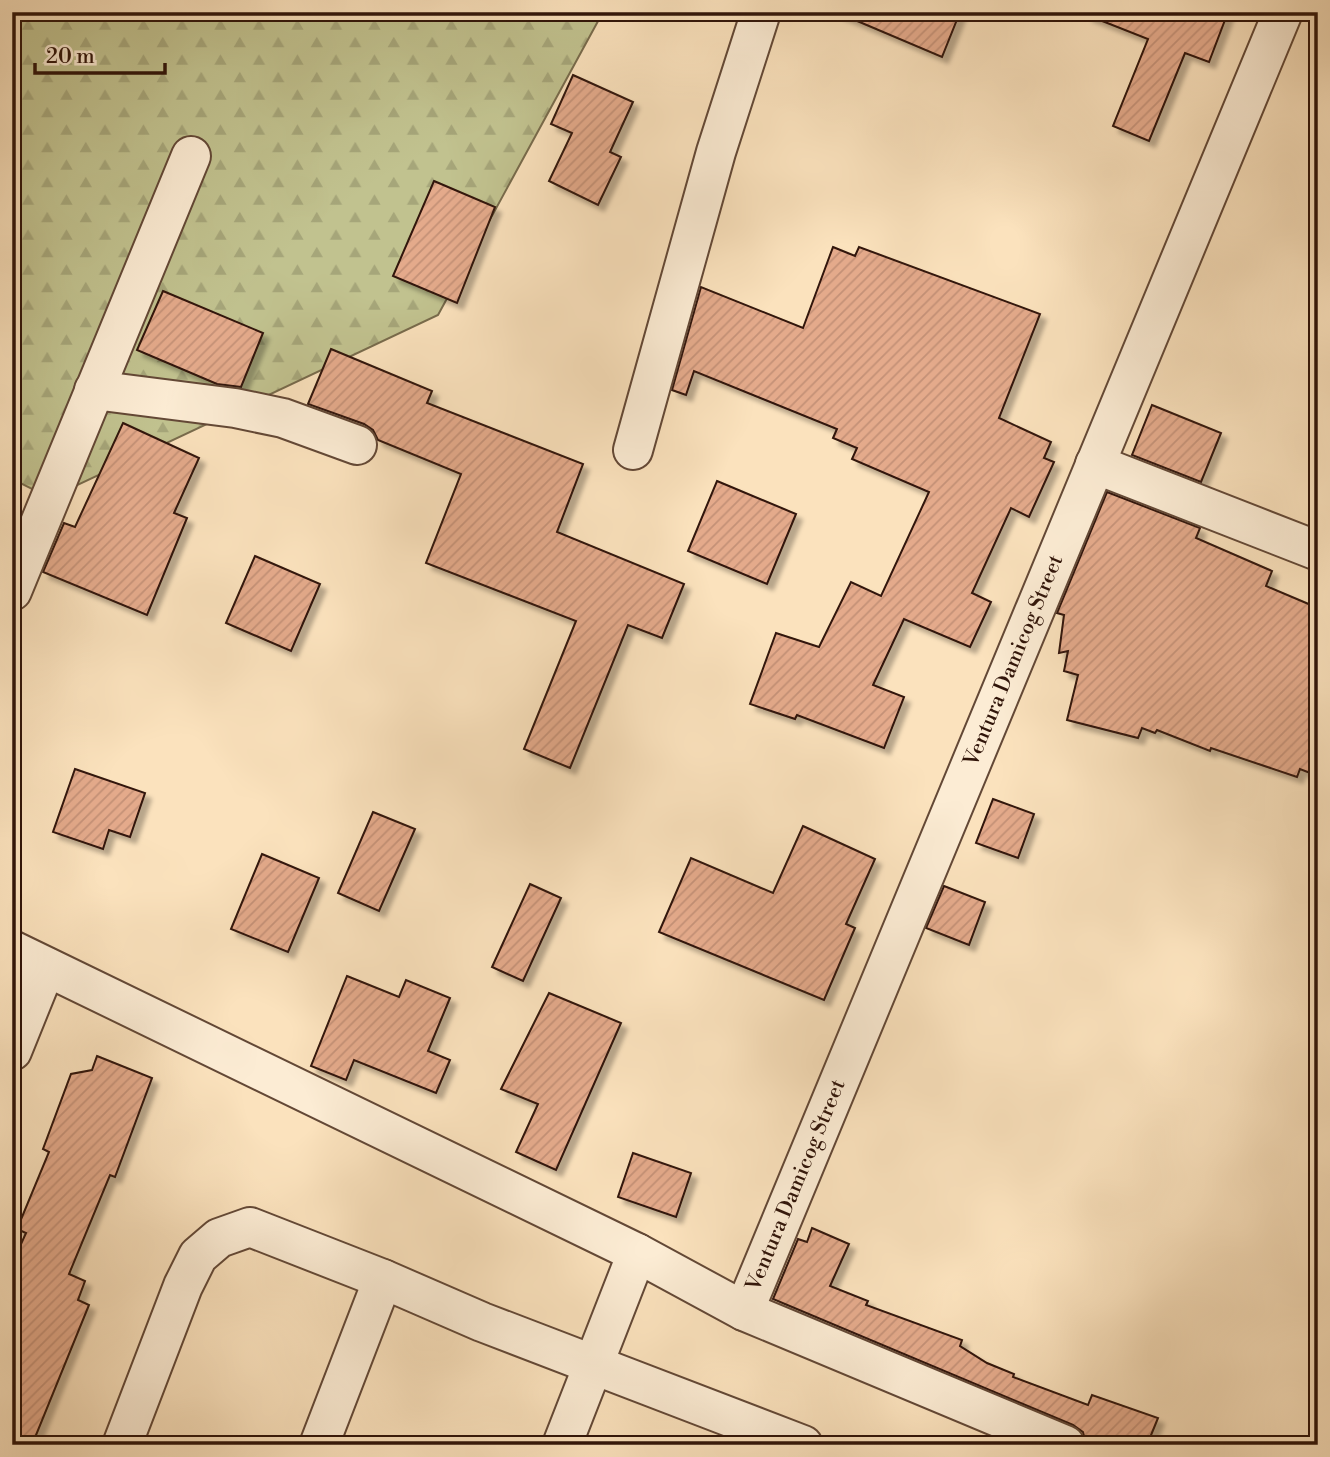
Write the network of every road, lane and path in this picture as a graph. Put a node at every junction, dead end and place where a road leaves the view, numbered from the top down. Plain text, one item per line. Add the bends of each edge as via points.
1 (761, 12) edge
2 (1283, 12) edge
3 (191, 156) dead end
4 (94, 390) junction
5 (357, 445) dead end
6 (633, 450) dead end
7 (1096, 464) junction
8 (1318, 551) edge
9 (12, 591) edge
10 (12, 950) edge
11 (46, 967) junction
12 (12, 1051) edge
13 (637, 1253) junction
14 (383, 1279) junction
15 (744, 1311) junction
16 (593, 1364) junction
17 (792, 1442) edge
18 (122, 1445) edge
19 (320, 1445) edge
20 (562, 1445) edge
21 (1065, 1445) edge

1 - 6 street via 716,152
2 - 7 street, Ventura Damicog Street
3 - 4 street
4 - 5 street via 282,418
4 - 9 street
7 - 8 street
7 - 15 street, Ventura Damicog Street
10 - 11 street
11 - 12 street
11 - 13 street
13 - 15 street
13 - 16 street
14 - 16 street
14 - 18 street via 250,1227 219,1238 198,1256 183,1286
14 - 19 street
15 - 21 street
16 - 17 street
16 - 20 street

